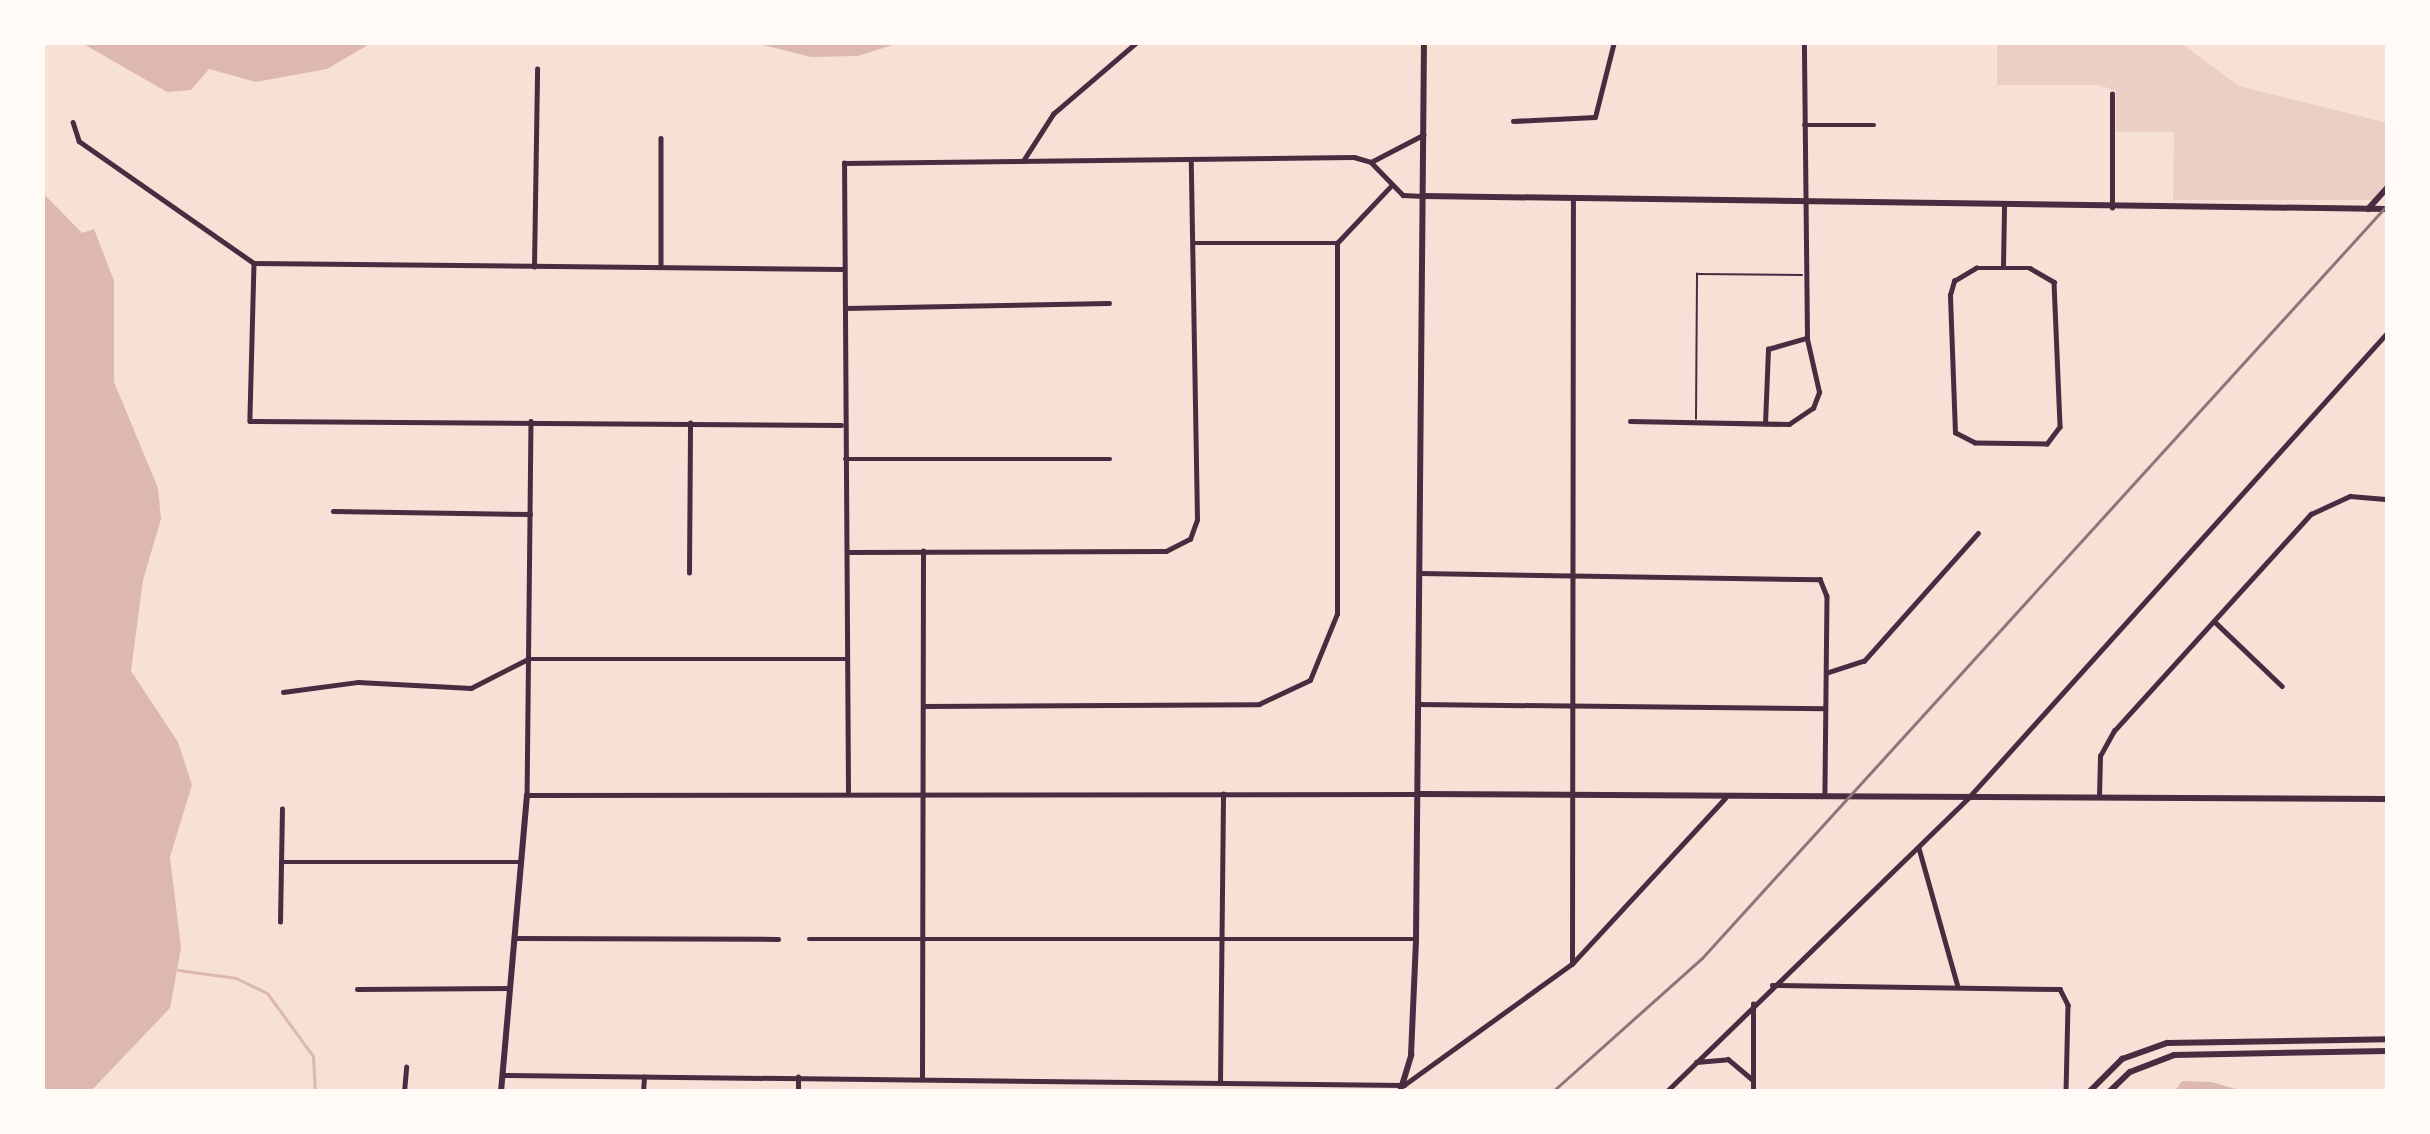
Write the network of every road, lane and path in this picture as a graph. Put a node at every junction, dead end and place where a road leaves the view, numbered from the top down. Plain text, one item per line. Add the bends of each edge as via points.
1 (1137, 42) edge
2 (1424, 42) edge
3 (1614, 42) edge
4 (1804, 42) edge
5 (537, 69) dead end
6 (2112, 94) dead end
7 (1513, 121) dead end
8 (73, 122) dead end
9 (1804, 125) junction
10 (1874, 125) dead end
11 (1424, 135) junction
12 (661, 138) dead end
13 (1190, 160) junction
14 (1023, 161) junction
15 (1371, 162) junction
16 (1390, 187) junction
17 (2388, 187) edge
18 (1423, 196) junction
19 (1573, 200) junction
20 (1806, 204) junction
21 (2004, 206) junction
22 (2112, 208) junction
23 (2368, 209) junction
24 (2388, 209) edge
25 (1193, 243) junction
26 (1337, 243) junction
27 (254, 263) junction
28 (534, 267) junction
29 (662, 267) junction
30 (2003, 268) junction
31 (844, 269) junction
32 (1806, 275) junction
33 (1109, 303) dead end
34 (843, 308) junction
35 (2388, 332) edge
36 (1807, 339) junction
37 (532, 421) junction
38 (1630, 421) dead end
39 (690, 422) junction
40 (1696, 422) junction
41 (841, 424) junction
42 (1765, 424) junction
43 (844, 459) junction
44 (1110, 459) dead end
45 (2388, 499) edge
46 (333, 511) dead end
47 (530, 514) junction
48 (1978, 533) dead end
49 (923, 550) junction
50 (848, 551) junction
51 (688, 573) dead end
52 (1419, 573) junction
53 (1568, 574) junction
54 (2214, 621) junction
55 (528, 658) junction
56 (848, 659) junction
57 (1826, 674) junction
58 (2282, 686) dead end
59 (283, 692) dead end
60 (1418, 704) junction
61 (923, 706) junction
62 (1567, 706) junction
63 (1825, 708) junction
64 (848, 793) junction
65 (924, 794) junction
66 (1223, 794) junction
67 (1418, 794) junction
68 (1569, 794) junction
69 (1729, 794) junction
70 (526, 795) junction
71 (1825, 796) junction
72 (1970, 796) junction
73 (2099, 797) junction
74 (2388, 799) edge
75 (282, 809) dead end
76 (1918, 847) junction
77 (280, 862) junction
78 (521, 862) junction
79 (280, 922) dead end
80 (514, 938) junction
81 (926, 938) junction
82 (778, 939) dead end
83 (809, 939) dead end
84 (1222, 939) junction
85 (1416, 939) junction
86 (1572, 964) junction
87 (1772, 985) junction
88 (1958, 987) junction
89 (509, 988) junction
90 (357, 989) dead end
91 (1753, 1004) junction
92 (2388, 1040) edge
93 (2238, 1042) junction
94 (2388, 1052) edge
95 (2239, 1053) junction
96 (1696, 1061) junction
97 (406, 1067) dead end
98 (503, 1075) junction
99 (644, 1077) junction
100 (798, 1077) junction
101 (922, 1079) junction
102 (1753, 1080) junction
103 (1008, 1081) junction
104 (1220, 1082) junction
105 (1402, 1089) edge
106 (404, 1092) edge
107 (501, 1092) edge
108 (644, 1092) edge
109 (798, 1092) edge
110 (1008, 1092) edge
111 (1666, 1092) edge
112 (1753, 1092) edge
113 (2066, 1092) edge
114 (2089, 1092) edge
115 (2109, 1092) edge

1 - 14 street via 1053,114
2 - 11 street
3 - 7 street via 1595,117
4 - 9 street
5 - 28 street
6 - 22 street
8 - 27 street via 79,141
9 - 10 street
9 - 20 street
11 - 15 street
11 - 18 street
12 - 29 street
13 - 14 street
13 - 15 street
13 - 25 street
14 - 31 street via 844,163
15 - 16 street
16 - 18 street
16 - 26 street
17 - 23 street
18 - 19 street
18 - 52 street
19 - 20 street
19 - 53 street
20 - 21 street
20 - 32 street
21 - 22 street
21 - 30 street
22 - 23 street
23 - 24 street
25 - 26 street
25 - 49 street via 1197,520 1190,539 1166,551
26 - 61 street via 1337,614 1310,680 1259,704
27 - 28 street
27 - 37 street via 250,421
28 - 29 street
29 - 31 street
30 - 30 street via 1976,268 1954,281 1950,421 1960,440 2047,444 2060,428 2058,296 2042,273
31 - 34 street
32 - 36 street
32 - 40 lane via 1697,274
33 - 34 street
34 - 41 street
35 - 72 street
36 - 42 street via 1768,349
36 - 42 street via 1818,371 1813,408 1803,420
37 - 39 street
37 - 47 street
38 - 40 street
39 - 41 street
39 - 51 street
40 - 42 street
41 - 43 street
43 - 44 street
43 - 50 street
45 - 54 street via 2350,496 2311,514
46 - 47 street
47 - 55 street
48 - 57 street via 1864,661
49 - 50 street
49 - 61 street
50 - 56 street
52 - 53 street
52 - 60 street
53 - 57 street via 1820,578
53 - 62 street
54 - 58 street
54 - 73 street via 2114,731 2100,756
55 - 56 street
55 - 59 street via 472,688 358,682
55 - 70 street
56 - 64 street
57 - 63 street
60 - 62 street
60 - 67 street
61 - 65 street
62 - 63 street
62 - 68 street
63 - 71 street
64 - 65 street
64 - 70 street
65 - 66 street
65 - 81 street
66 - 67 street
66 - 84 street
67 - 68 street
67 - 85 street
68 - 69 street
68 - 86 street
69 - 71 street
69 - 86 street
70 - 78 street
71 - 72 street
72 - 73 street
72 - 76 street
73 - 74 street
75 - 77 street
76 - 87 street
76 - 88 street
77 - 78 street
77 - 79 street
78 - 80 street
80 - 82 street
80 - 89 street
81 - 83 street
81 - 84 street
81 - 101 street
84 - 85 street
84 - 104 street
85 - 105 street
86 - 105 street
87 - 88 street
87 - 91 street
88 - 113 street via 2056,988 2068,1005
89 - 90 street
89 - 98 street
91 - 96 street
91 - 102 street
92 - 93 street
93 - 95 street
93 - 114 street via 2151,1046 2108,1070
94 - 95 street
95 - 115 street via 2160,1057
96 - 102 street via 1727,1059
96 - 111 street
97 - 106 street
98 - 99 street
98 - 107 street
99 - 100 street
99 - 108 street
100 - 101 street
100 - 109 street
101 - 103 street
102 - 112 street
103 - 104 street
103 - 110 street
104 - 105 street

